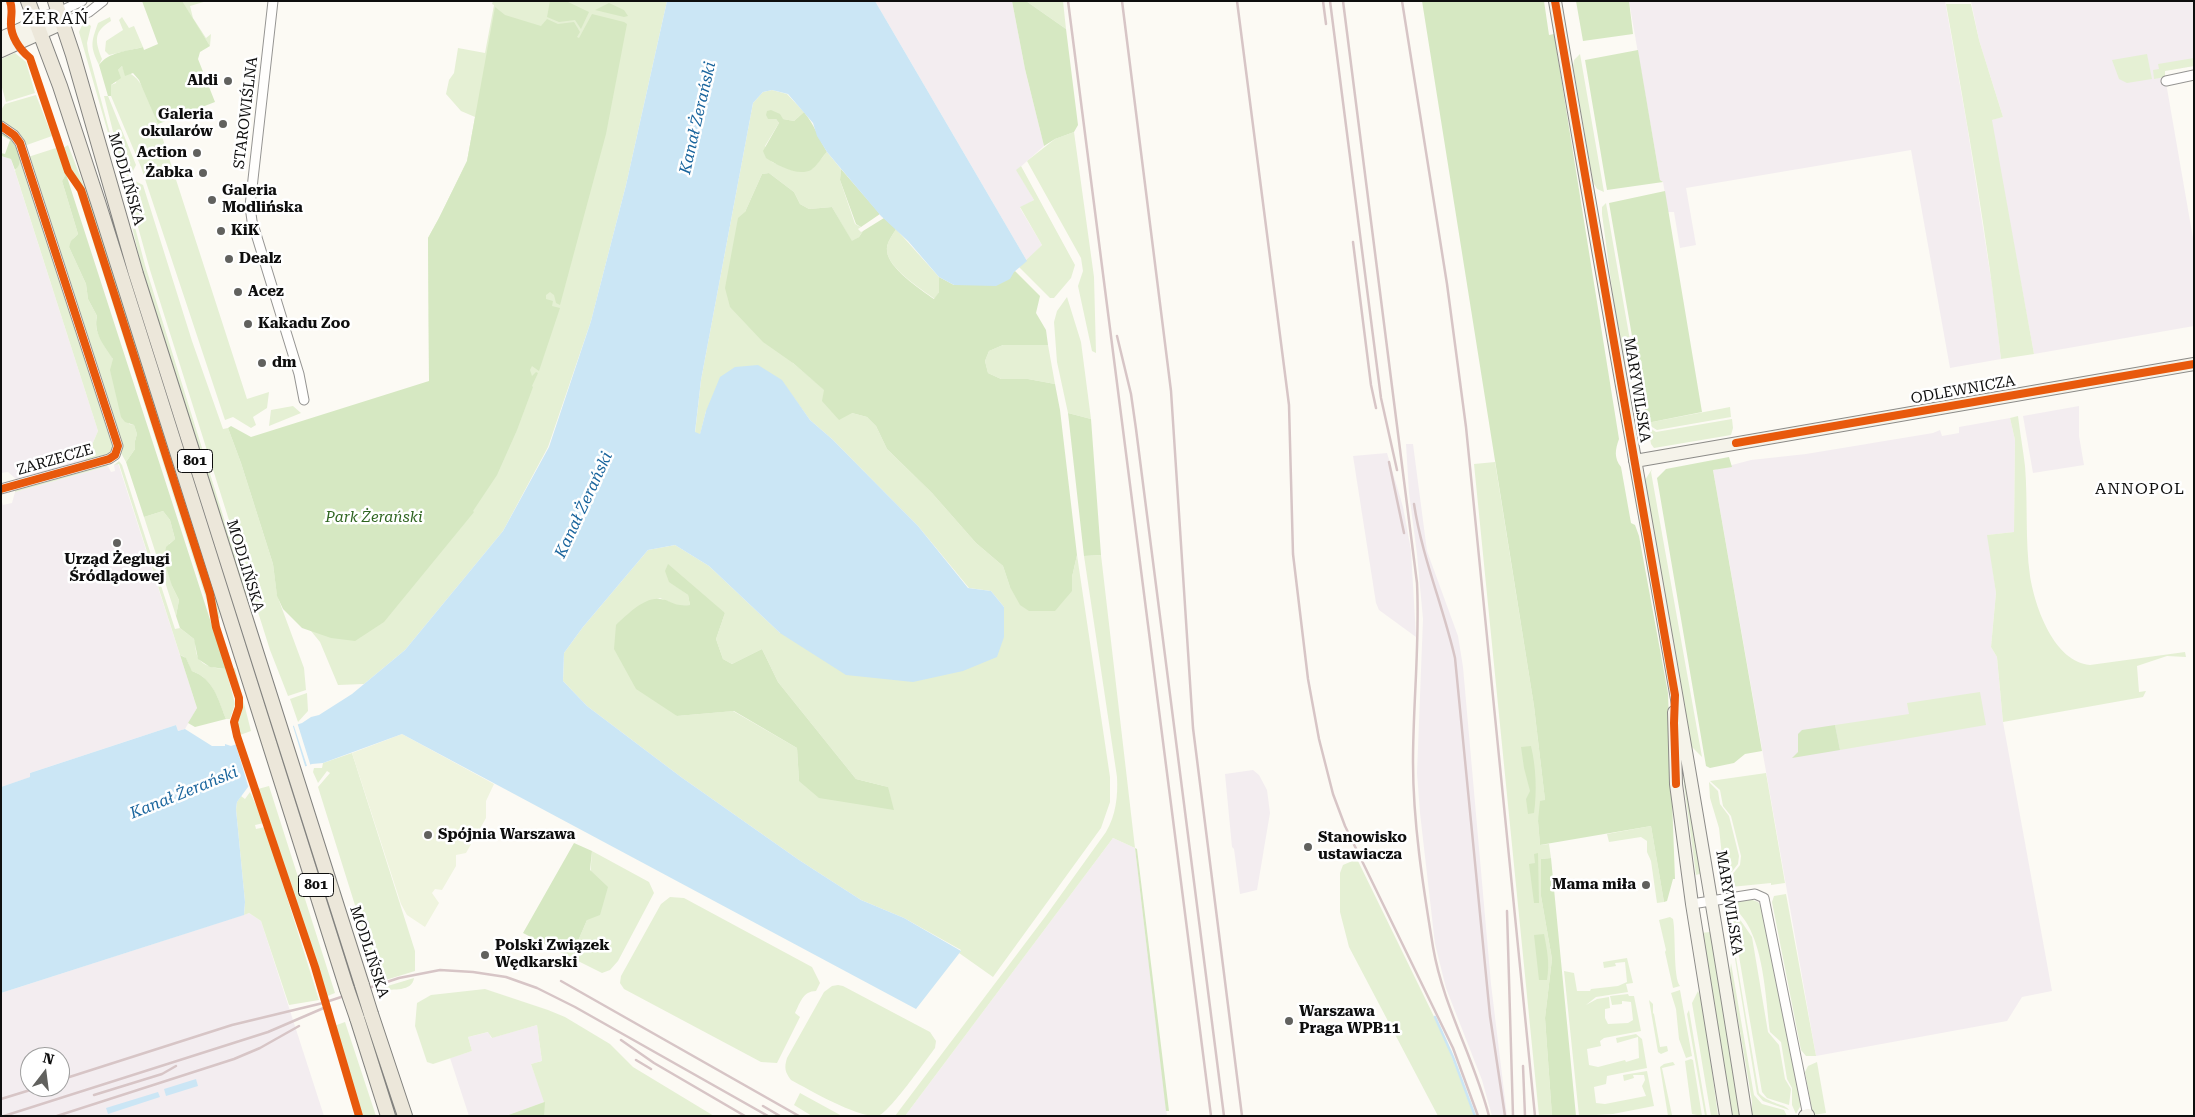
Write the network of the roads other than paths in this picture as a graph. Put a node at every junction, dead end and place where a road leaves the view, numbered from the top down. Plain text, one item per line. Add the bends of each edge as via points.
1 (28, 1) edge
2 (82, 1) edge
3 (103, 1) edge
4 (273, 1) edge
5 (1555, 1) edge
6 (59, 12) edge
7 (40, 27) junction
8 (1, 38) edge
9 (1, 51) edge
10 (2194, 75) edge
11 (2166, 82) dead end
12 (1, 126) edge
13 (2194, 364) edge
14 (304, 400) dead end
15 (1634, 461) junction
16 (1, 489) edge
17 (1675, 696) junction
18 (271, 725) junction
19 (1712, 901) junction
20 (1692, 904) junction
21 (388, 1116) edge
22 (405, 1116) edge
23 (1726, 1116) edge
24 (1746, 1116) edge
25 (1807, 1116) edge

1 - 7 main road, MODLIŃSKA / 801
2 - 6 street
3 - 6 street via 89,12
4 - 14 street, STAROWIŚLNA via 250,206
5 - 15 main road, MARYWILSKA
6 - 7 main road
6 - 18 main road, MODLIŃSKA / 801
7 - 8 main road
7 - 9 main road
7 - 18 main road, MODLIŃSKA / 801
10 - 11 street
12 - 16 street, ZARZECZE via 14,135 26,160 118,442 115,455 109,459
13 - 15 main road, ODLEWNICZA
15 - 17 main road, MARYWILSKA
17 - 19 main road, MARYWILSKA
17 - 20 main road, MARYWILSKA via 1676,784
18 - 21 main road, MODLIŃSKA / 801, bridge via 282,782
18 - 22 main road, MODLIŃSKA / 801, bridge via 296,777
19 - 20 street
19 - 24 main road, MARYWILSKA
19 - 25 street via 1755,894 1764,898
20 - 23 main road, MARYWILSKA

